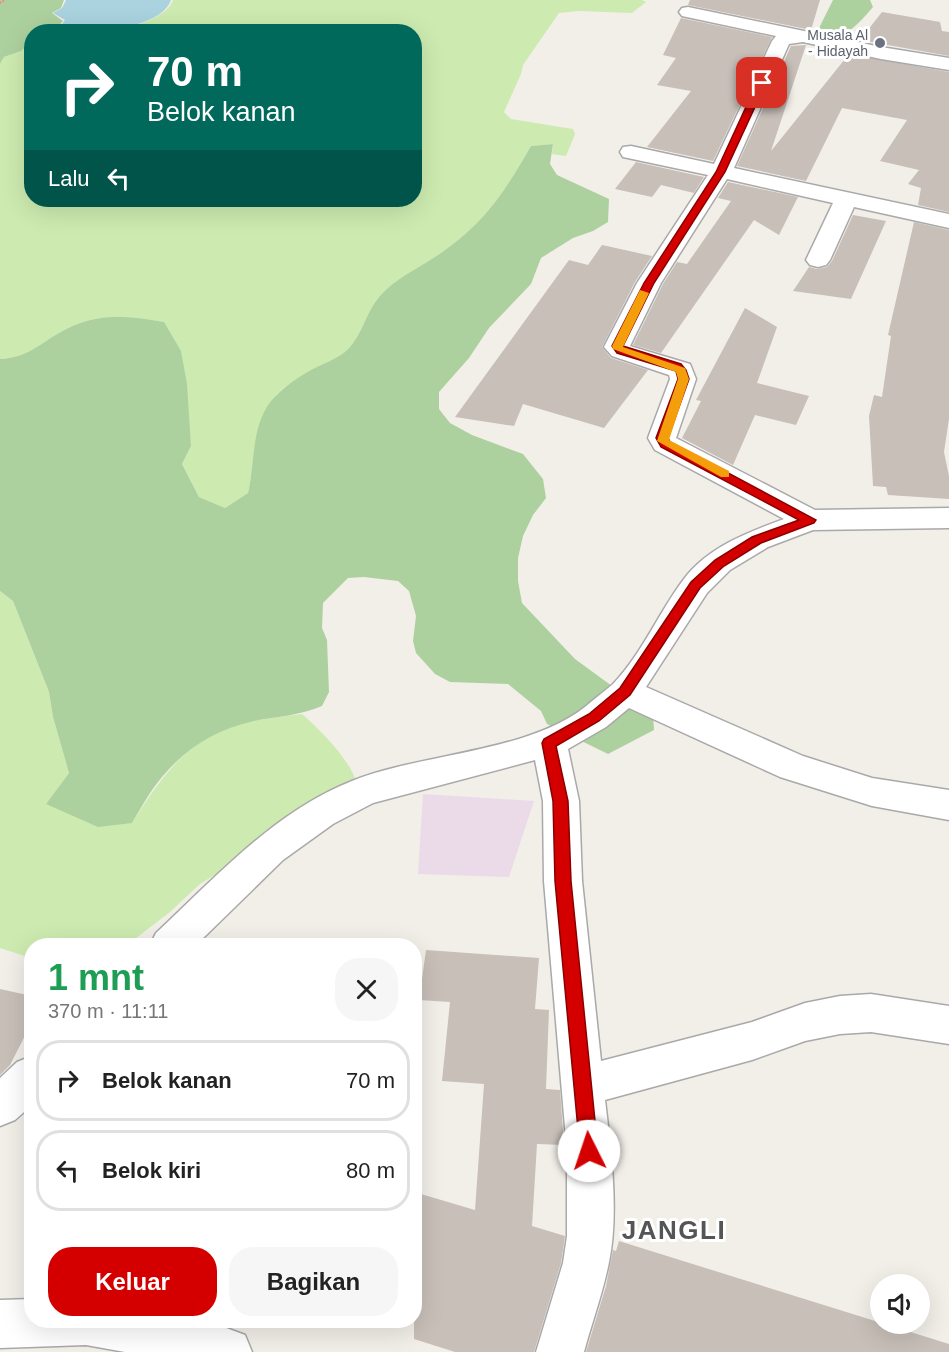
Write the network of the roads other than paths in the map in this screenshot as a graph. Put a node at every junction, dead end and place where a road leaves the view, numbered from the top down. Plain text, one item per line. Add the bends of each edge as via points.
1 (688, 12) dead end
2 (803, 36) junction
3 (949, 64) edge
4 (630, 152) dead end
5 (721, 172) junction
6 (846, 199) junction
7 (949, 221) edge
8 (818, 260) dead end
9 (949, 518) edge
10 (810, 520) junction
11 (625, 692) junction
12 (549, 743) junction
13 (949, 805) edge
14 (177, 938) edge
15 (949, 1025) edge
16 (24, 1084) edge
17 (584, 1086) junction
18 (0, 1106) edge
19 (24, 1323) edge
20 (0, 1324) edge
21 (127, 1328) edge
22 (228, 1352) edge
23 (560, 1352) edge

1 - 2 street
2 - 3 street
2 - 5 street via 781,41
4 - 5 street
5 - 6 street
5 - 10 street via 649,283 617,346 621,351 681,370 683,379 662,438 665,444
6 - 7 street
6 - 8 street
9 - 10 street
10 - 11 street via 757,540 719,563 696,585
11 - 12 street via 594,718
11 - 13 street via 792,767 872,792
12 - 14 street via 364,791 320,814 270,849
12 - 17 street via 561,801 563,881
15 - 17 street via 871,1013 840,1015
16 - 18 street
17 - 23 street via 590,1236
19 - 20 street
21 - 22 street via 199,1342

